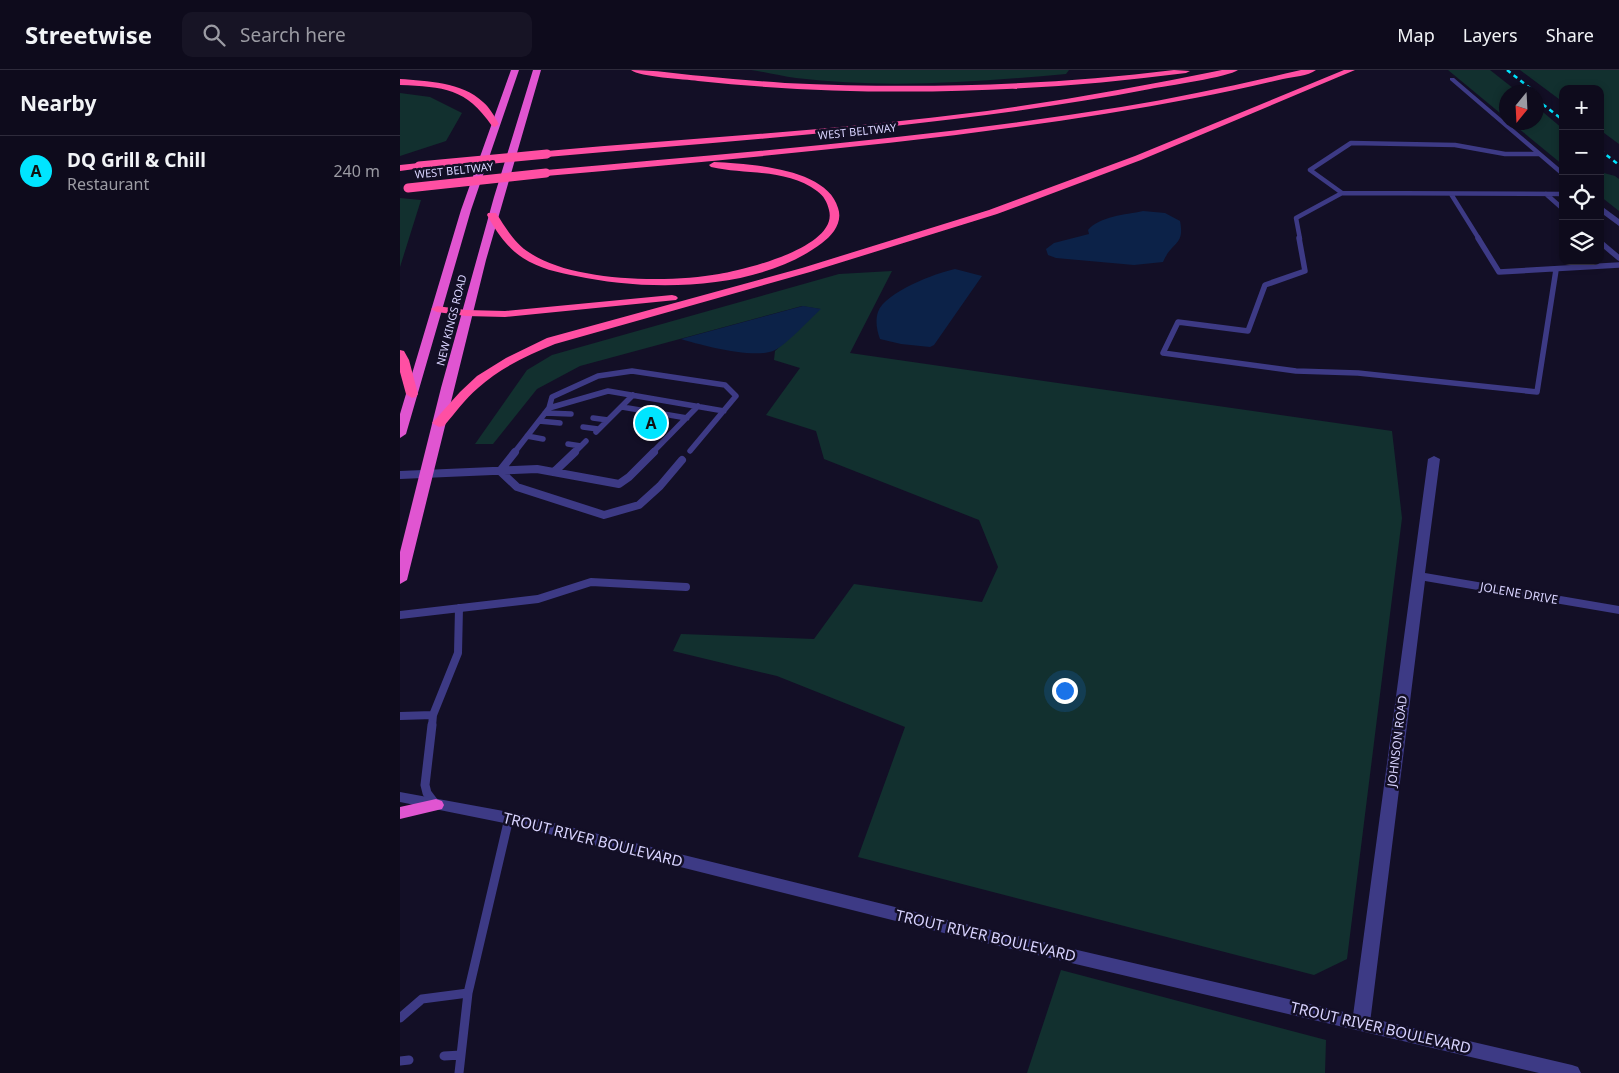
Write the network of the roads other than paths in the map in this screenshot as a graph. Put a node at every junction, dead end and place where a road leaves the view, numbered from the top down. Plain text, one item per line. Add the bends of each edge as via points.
1 (515, 70) edge
2 (537, 70) edge
3 (635, 70) edge
4 (1192, 70) edge
5 (1234, 70) edge
6 (1312, 70) edge
7 (1351, 70) edge
8 (1452, 79) dead end
9 (400, 82) edge
10 (495, 124) junction
11 (1539, 154) junction
12 (643, 164) junction
13 (400, 168) edge
14 (1559, 171) edge
15 (404, 188) edge
16 (1342, 193) junction
17 (1451, 194) junction
18 (1546, 194) junction
19 (1559, 194) edge
20 (1559, 205) edge
21 (1604, 210) edge
22 (492, 215) junction
23 (1619, 223) edge
24 (1604, 245) edge
25 (1619, 258) edge
26 (1619, 265) edge
27 (1556, 270) junction
28 (727, 291) junction
29 (437, 309) junction
30 (466, 313) junction
31 (400, 354) edge
32 (412, 394) junction
33 (633, 395) junction
34 (622, 406) junction
35 (698, 406) junction
36 (547, 410) junction
37 (724, 411) junction
38 (570, 414) dead end
39 (593, 418) dead end
40 (687, 418) junction
41 (608, 420) junction
42 (539, 421) junction
43 (439, 423) junction
44 (560, 423) dead end
45 (583, 427) dead end
46 (401, 430) edge
47 (527, 436) junction
48 (543, 439) dead end
49 (568, 444) dead end
50 (690, 451) dead end
51 (1434, 459) dead end
52 (682, 460) dead end
53 (500, 471) junction
54 (554, 472) junction
55 (400, 475) edge
56 (425, 475) junction
57 (1418, 576) junction
58 (400, 580) edge
59 (686, 587) dead end
60 (459, 608) junction
61 (1619, 610) edge
62 (400, 616) edge
63 (433, 715) junction
64 (400, 716) edge
65 (400, 797) edge
66 (436, 805) junction
67 (400, 813) edge
68 (510, 818) junction
69 (468, 993) junction
70 (400, 1018) edge
71 (1360, 1023) junction
72 (461, 1055) junction
73 (444, 1056) dead end
74 (459, 1073) edge
75 (1572, 1073) edge

1 - 10 highway, NEW KINGS ROAD
2 - 22 highway, NEW KINGS ROAD
3 - 4 highway via 796,86 925,89 1086,82
5 - 13 highway, WEST BELTWAY, bridge via 1076,100 952,118
6 - 12 highway, WEST BELTWAY via 1221,92 1025,125
7 - 28 highway via 1040,196 906,240
8 - 11 street
9 - 10 highway via 444,87 463,94 479,103
10 - 29 highway, NEW KINGS ROAD
11 - 14 street
11 - 16 lane via 1505,154 1455,145 1351,143 1310,170
12 - 15 highway, WEST BELTWAY, bridge
12 - 22 highway via 726,165 788,175 812,184 828,196 835,208 835,220 818,241 778,263 731,276 656,282 600,278 550,266 517,249
16 - 17 lane
16 - 27 lane via 1296,218 1306,271 1265,286 1248,331 1178,322 1163,353 1296,372 1358,373 1537,392
17 - 18 lane
17 - 27 lane via 1499,272
18 - 19 lane
18 - 20 lane
21 - 23 street
22 - 30 highway, NEW KINGS ROAD
24 - 25 lane
26 - 27 lane
28 - 30 highway via 505,314
28 - 43 highway via 528,350 473,386
29 - 30 highway
29 - 32 highway, NEW KINGS ROAD
30 - 43 highway, NEW KINGS ROAD
31 - 32 highway
32 - 46 highway, NEW KINGS ROAD
33 - 34 lane
33 - 35 lane
33 - 36 lane via 608,391
34 - 40 lane
34 - 41 lane
35 - 37 lane
35 - 40 lane
36 - 37 lane via 552,397 571,387 598,376 632,371 725,385 736,396
36 - 38 lane
36 - 42 lane
37 - 50 lane
39 - 41 lane
40 - 54 lane via 619,484
41 - 45 lane via 597,431
42 - 44 lane
42 - 47 lane
43 - 56 highway, NEW KINGS ROAD
47 - 48 lane
47 - 53 lane
49 - 54 lane via 583,444
51 - 57 street, JOHNSON ROAD
52 - 53 lane via 639,505 604,515 517,488
53 - 54 lane via 537,469
53 - 56 lane
55 - 56 lane
56 - 58 highway, NEW KINGS ROAD
57 - 61 street, JOLENE DRIVE
57 - 71 street, JOHNSON ROAD
59 - 60 lane via 591,582 538,598
60 - 62 lane
60 - 63 lane via 458,653
63 - 64 lane
63 - 66 lane via 425,785 426,793
65 - 66 street, TROUT RIVER BOULEVARD
66 - 67 highway
66 - 68 street, TROUT RIVER BOULEVARD
68 - 69 lane
68 - 71 street, TROUT RIVER BOULEVARD via 952,928
69 - 70 lane via 422,999
69 - 72 lane
71 - 75 street, TROUT RIVER BOULEVARD
72 - 73 lane
72 - 74 lane

